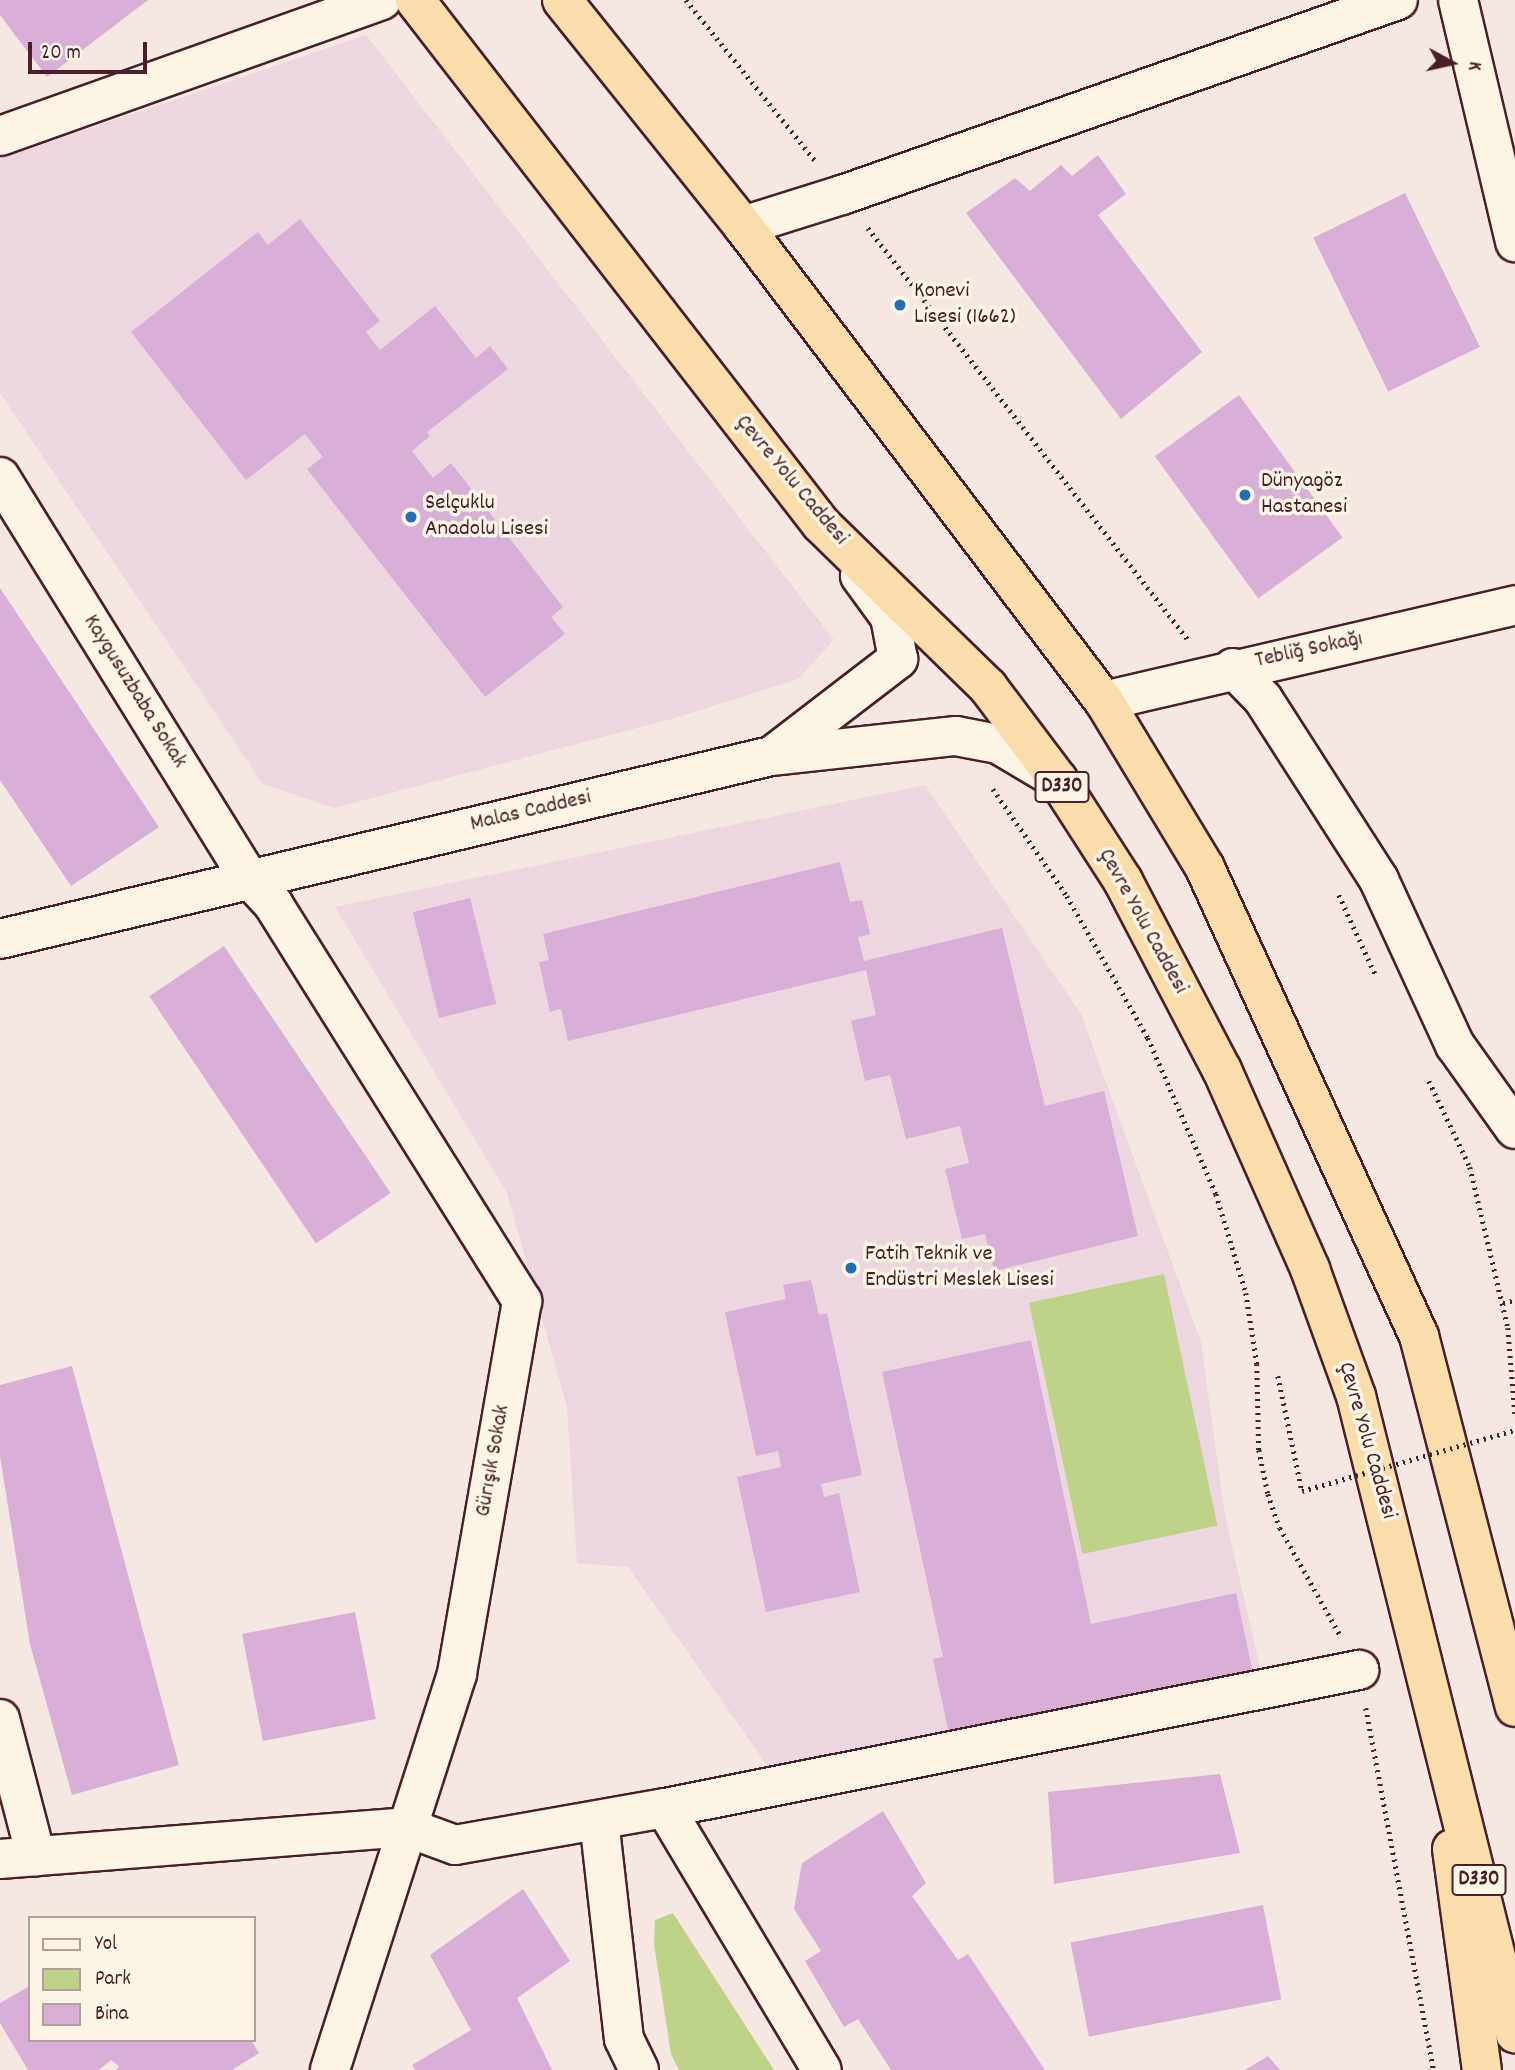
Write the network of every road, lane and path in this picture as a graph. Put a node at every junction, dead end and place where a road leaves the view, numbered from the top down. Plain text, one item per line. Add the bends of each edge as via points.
1 (381, 0) edge
2 (415, 0) edge
3 (562, 0) edge
4 (1458, 0) edge
5 (1382, 2) edge
6 (0, 136) edge
7 (743, 226) junction
8 (1515, 242) edge
9 (0, 477) edge
10 (821, 524) junction
11 (1515, 605) edge
12 (1233, 668) junction
13 (1104, 701) junction
14 (956, 736) junction
15 (772, 756) junction
16 (1058, 780) junction
17 (260, 891) junction
18 (0, 939) edge
19 (1515, 1129) edge
20 (1515, 1300) edge
21 (1503, 1303) dead end
22 (1278, 1376) dead end
23 (1515, 1430) edge
24 (1359, 1670) junction
25 (1515, 1705) edge
26 (0, 1719) edge
27 (1440, 1728) junction
28 (666, 1808) junction
29 (599, 1820) junction
30 (406, 1827) junction
31 (18, 1857) edge
32 (1515, 2033) edge
33 (330, 2070) edge
34 (639, 2070) edge
35 (822, 2070) edge
36 (1434, 2070) edge
37 (1482, 2070) edge

1 - 6 street
2 - 10 highway, Çevre Yolu Caddesi / D330
3 - 7 highway
4 - 8 street
5 - 7 street
7 - 13 highway
9 - 17 street, Kaygusuzbaba Sokak
10 - 15 street via 890,617 898,659
10 - 16 highway, Çevre Yolu Caddesi / D330 via 988,687
11 - 12 street, Tebliğ Sokağı
12 - 13 street, Tebliğ Sokağı
12 - 19 street via 1263,699 1379,880 1455,1045
13 - 25 highway via 1205,868 1419,1336
14 - 15 street, Malas Caddesi
14 - 16 street, Malas Caddesi via 998,744
14 - 24 path via 1074,908 1148,1038 1211,1182 1246,1293 1257,1364 1259,1450 1268,1494 1280,1528
15 - 17 street, Malas Caddesi
16 - 27 highway, Çevre Yolu Caddesi / D330 via 1123,881 1222,1070 1310,1269 1356,1396
17 - 18 street, Malas Caddesi
17 - 30 street, Gürışık Sokak via 522,1301 457,1674
20 - 21 path
22 - 23 path, bridge via 1302,1492
24 - 28 street
24 - 36 path
26 - 31 street
27 - 32 highway, Çevre Yolu Caddesi / D330
27 - 37 highway via 1459,1921
28 - 29 street
28 - 35 street
29 - 30 street via 455,1844
29 - 34 street via 624,2039
30 - 31 street
30 - 33 street, Gürışık Sokak

